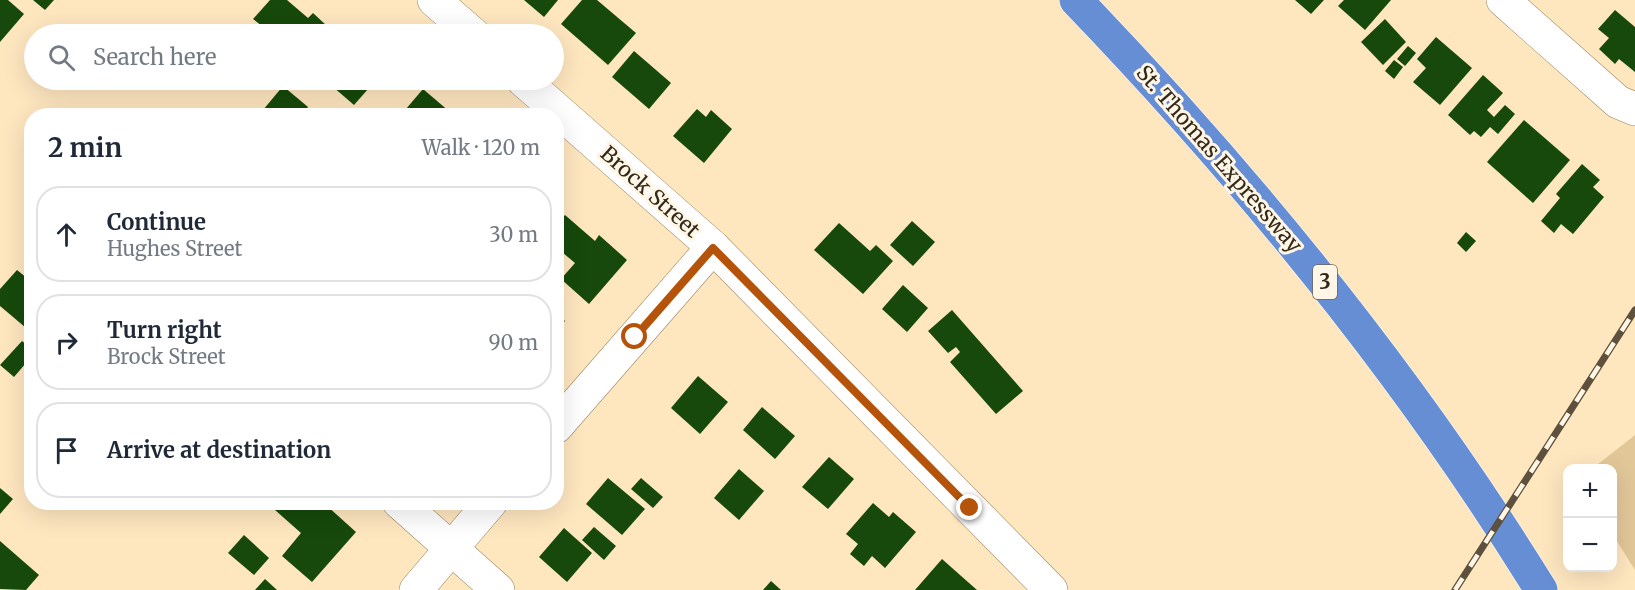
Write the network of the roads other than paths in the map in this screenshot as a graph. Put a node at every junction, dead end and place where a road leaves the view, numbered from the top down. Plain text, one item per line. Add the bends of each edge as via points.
1 (434, 0) edge
2 (1076, 0) edge
3 (1503, 0) edge
4 (462, 24) edge
5 (535, 90) edge
6 (556, 108) edge
7 (1635, 109) edge
8 (564, 116) edge
9 (713, 248) junction
10 (564, 418) edge
11 (408, 510) edge
12 (484, 510) edge
13 (451, 548) junction
14 (416, 590) edge
15 (498, 590) edge
16 (1051, 590) edge
17 (1541, 590) edge

1 - 4 street
2 - 17 highway, St. Thomas Expressway / 3 via 1169,99 1317,272 1455,457
3 - 7 street via 1618,102
5 - 6 street, Brock Street
8 - 9 street, Brock Street
9 - 10 street
9 - 16 street, Brock Street
11 - 13 street
12 - 13 street
13 - 14 street
13 - 15 street

